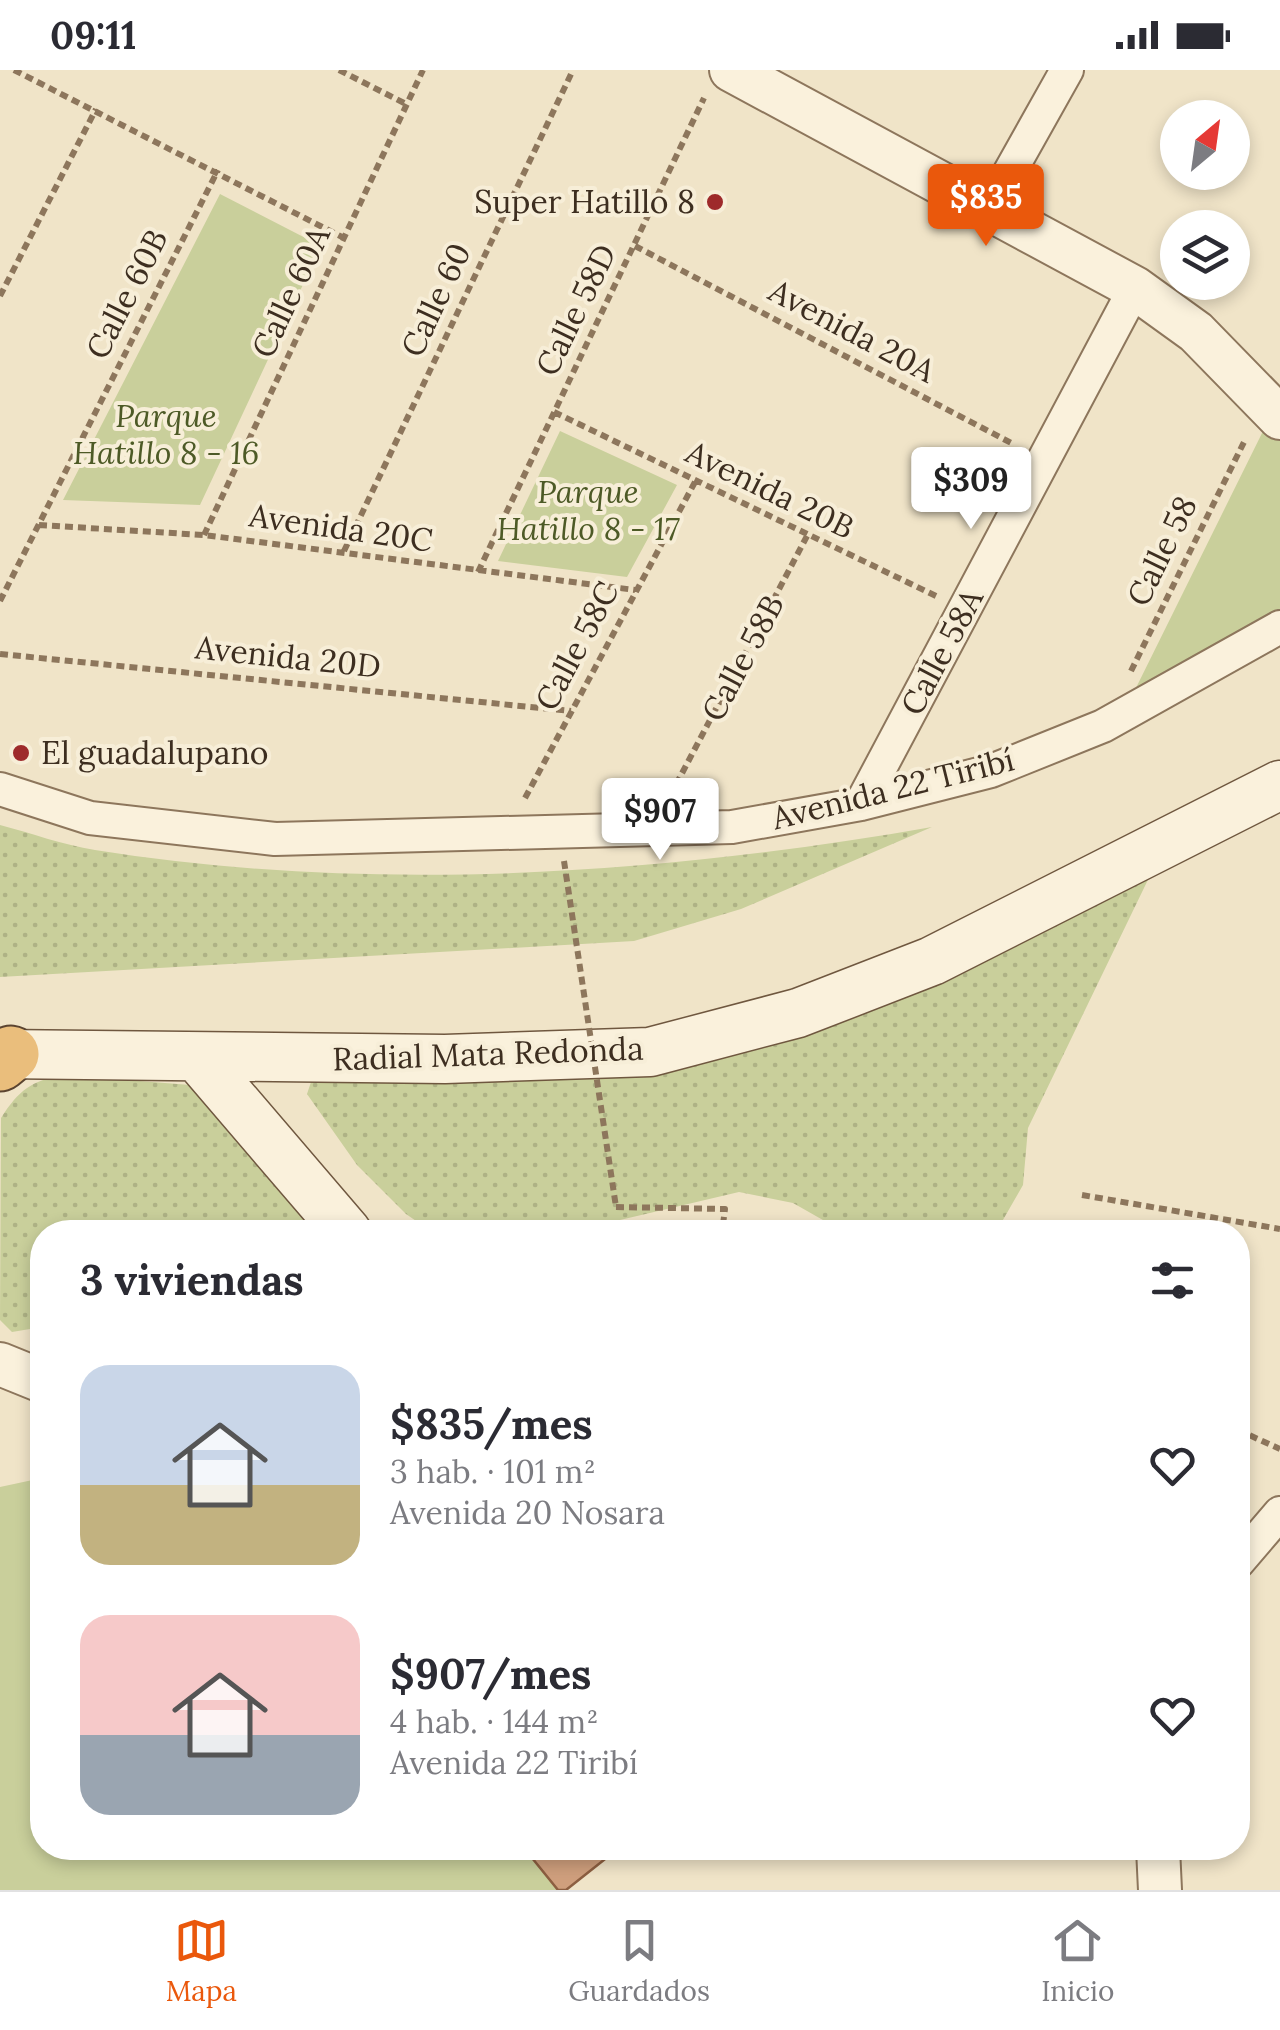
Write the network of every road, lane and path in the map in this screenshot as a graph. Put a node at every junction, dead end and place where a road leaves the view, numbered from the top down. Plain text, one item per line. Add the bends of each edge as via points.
1 (14, 70) edge
2 (339, 70) edge
3 (422, 70) edge
4 (572, 70) edge
5 (1067, 70) edge
6 (720, 79) edge
7 (406, 104) junction
8 (96, 109) junction
9 (218, 170) junction
10 (989, 210) junction
11 (344, 238) junction
12 (635, 246) junction
13 (1135, 288) junction
14 (0, 296) edge
15 (1275, 409) edge
16 (554, 412) junction
17 (1046, 461) junction
18 (695, 482) junction
19 (39, 524) junction
20 (204, 535) junction
21 (807, 536) junction
22 (344, 551) junction
23 (478, 572) junction
24 (635, 590) junction
25 (0, 601) edge
26 (965, 609) junction
27 (1280, 627) edge
28 (0, 654) edge
29 (570, 710) junction
30 (1103, 726) junction
31 (1280, 785) edge
32 (0, 789) edge
33 (861, 804) junction
34 (652, 832) junction
35 (506, 836) junction
36 (564, 862) dead end
37 (4, 1057) edge
38 (196, 1057) junction
39 (1082, 1194) dead end
40 (337, 1220) edge
41 (724, 1220) edge
42 (1229, 1220) edge
43 (1250, 1224) edge
44 (1280, 1229) edge
45 (0, 1364) edge
46 (30, 1376) edge
47 (30, 1396) edge
48 (0, 1400) edge
49 (1250, 1435) edge
50 (1280, 1448) edge
51 (1280, 1513) edge
52 (1250, 1548) edge
53 (1159, 1860) edge
54 (1160, 1890) edge

1 - 8 path
2 - 7 path
3 - 7 path, Calle 60A
4 - 22 path, Calle 60
5 - 10 street
6 - 10 street
6 - 12 path, Calle 58D
7 - 11 path, Calle 60A
8 - 9 path
8 - 14 path
9 - 11 path
9 - 19 path, Calle 60B
10 - 13 street
11 - 20 path, Calle 60A
12 - 16 path, Calle 58D
12 - 17 path, Avenida 20A
13 - 15 street via 1196,332
13 - 17 street, Calle 58A
15 - 30 path, Calle 58
16 - 18 path, Avenida 20B
16 - 23 path, Calle 58D
17 - 26 street, Calle 58A
18 - 21 path, Avenida 20B
18 - 24 path, Calle 58C
19 - 20 path, Avenida 20C
19 - 25 path, Calle 60B
20 - 22 path, Avenida 20C
21 - 26 path, Avenida 20B
21 - 34 path, Calle 58B
22 - 23 path, Avenida 20C
23 - 24 path, Avenida 20C
24 - 29 path, Calle 58C
26 - 33 street, Calle 58A
27 - 30 street, Avenida 22 Tiribí
28 - 29 path, Avenida 20D
29 - 35 path, Calle 58C
30 - 33 street, Avenida 22 Tiribí via 991,772
31 - 38 main road, Radial Mata Redonda via 932,962 798,1013 650,1052
32 - 35 street, Avenida 22 Tiribí via 90,818 275,839
33 - 34 street, Avenida 22 Tiribí via 732,827
34 - 35 street, Avenida 22 Tiribí
36 - 41 path, bridge via 616,1208 725,1209
37 - 38 main road, Radial Mata Redonda
38 - 40 main road
39 - 42 path
43 - 44 path
45 - 46 street
47 - 48 street
49 - 50 path
51 - 52 street
53 - 54 street

